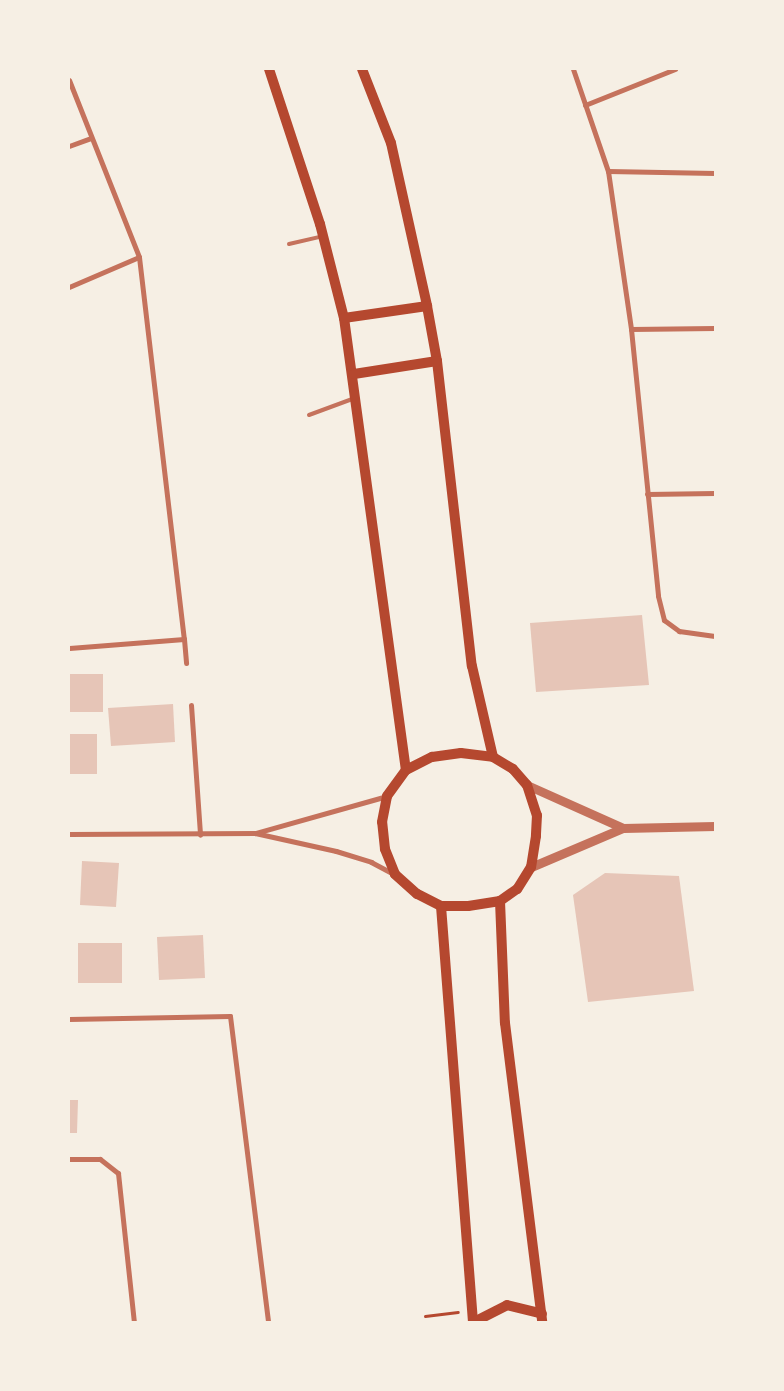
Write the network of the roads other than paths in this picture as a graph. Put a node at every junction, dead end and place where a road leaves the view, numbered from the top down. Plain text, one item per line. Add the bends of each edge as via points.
1 (269, 69) edge
2 (362, 69) edge
3 (573, 69) edge
4 (675, 69) edge
5 (69, 80) edge
6 (584, 105) junction
7 (91, 138) junction
8 (69, 146) edge
9 (608, 171) junction
10 (715, 173) edge
11 (323, 236) junction
12 (289, 244) dead end
13 (140, 257) junction
14 (69, 287) edge
15 (427, 306) junction
16 (344, 318) junction
17 (715, 328) edge
18 (631, 329) junction
19 (437, 361) junction
20 (354, 374) junction
21 (357, 397) junction
22 (309, 415) dead end
23 (715, 493) edge
24 (647, 494) junction
25 (715, 636) edge
26 (184, 639) junction
27 (69, 648) edge
28 (186, 664) dead end
29 (191, 705) dead end
30 (493, 757) junction
31 (406, 770) junction
32 (527, 785) junction
33 (387, 796) junction
34 (715, 826) edge
35 (623, 828) junction
36 (255, 833) junction
37 (69, 834) edge
38 (200, 835) junction
39 (531, 867) junction
40 (395, 874) junction
41 (500, 901) junction
42 (441, 906) junction
43 (69, 1019) edge
44 (69, 1159) edge
45 (542, 1318) edge
46 (134, 1322) edge
47 (268, 1322) edge
48 (474, 1322) edge

1 - 11 main road
2 - 15 main road via 391,143
3 - 6 street
4 - 6 street
5 - 7 street
6 - 9 street
7 - 8 street
7 - 13 street
9 - 10 street
9 - 18 street
11 - 12 lane
11 - 16 main road
13 - 14 street
13 - 26 street
15 - 16 main road
15 - 19 main road
16 - 20 main road
17 - 18 street
18 - 24 street
19 - 20 main road
19 - 30 main road via 472,666
20 - 21 main road
21 - 22 lane
21 - 31 main road
23 - 24 street
24 - 25 street via 658,596 664,620 679,631
26 - 27 street
26 - 28 street
29 - 38 street
30 - 31 main road via 461,753 432,757
30 - 32 main road via 513,769
31 - 33 main road
32 - 35 street
32 - 39 main road via 537,815
33 - 36 street
33 - 40 main road via 382,822 385,849
34 - 35 street
35 - 39 street
36 - 38 street
36 - 40 street via 336,851
37 - 38 street
39 - 41 main road via 516,889
40 - 42 main road via 418,894
41 - 42 main road
41 - 45 main road via 505,1023
42 - 48 main road via 470,1310
43 - 47 street via 230,1016
44 - 46 street via 100,1159 118,1173
45 - 48 main road via 507,1305

